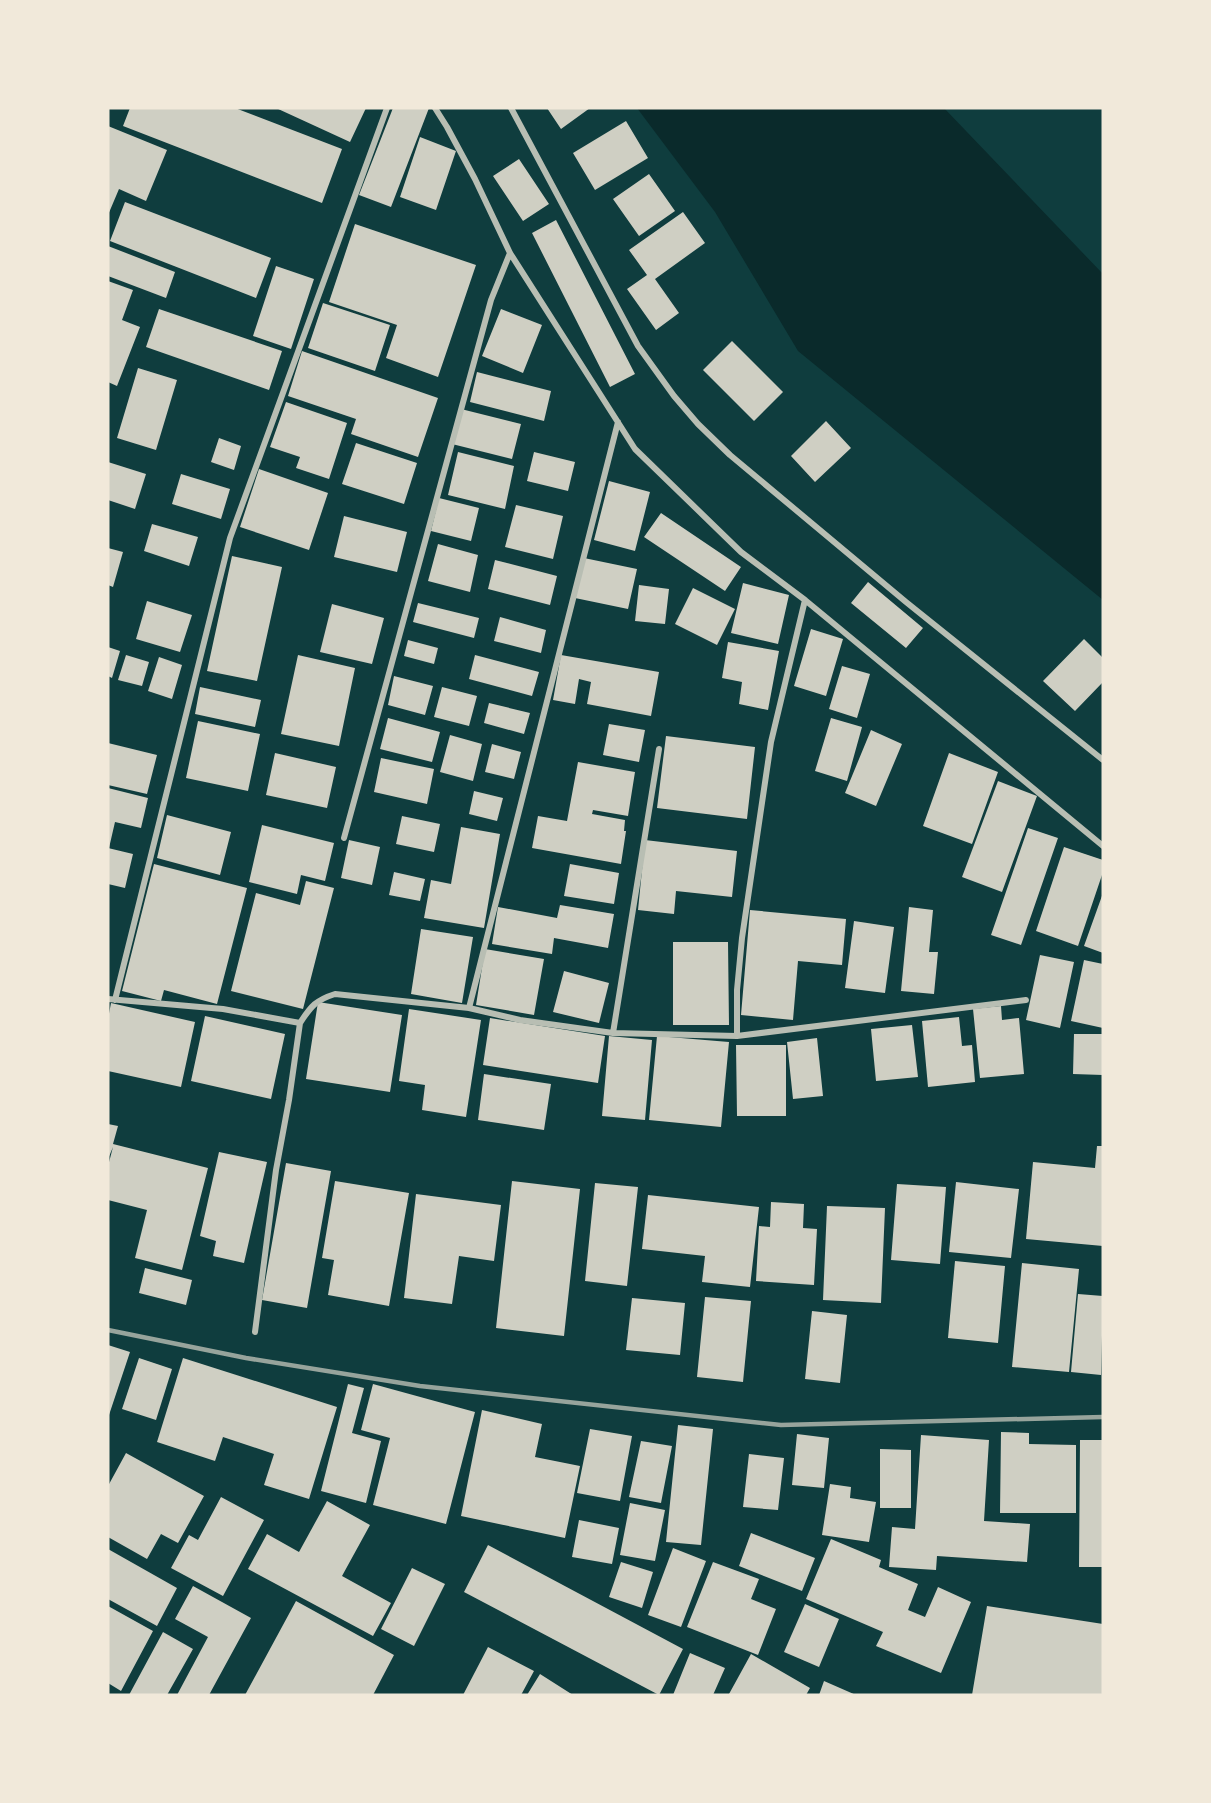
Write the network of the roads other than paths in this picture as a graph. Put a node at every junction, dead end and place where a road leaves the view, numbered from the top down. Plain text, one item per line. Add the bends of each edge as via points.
1 (387, 108) edge
2 (435, 108) edge
3 (511, 108) edge
4 (510, 253) junction
5 (618, 422) junction
6 (805, 600) junction
7 (659, 749) dead end
8 (1103, 760) edge
9 (344, 838) dead end
10 (1103, 846) edge
11 (111, 1000) edge
12 (1026, 1000) dead end
13 (469, 1008) junction
14 (300, 1023) junction
15 (614, 1033) junction
16 (737, 1036) junction
17 (255, 1332) dead end

1 - 11 street via 230,538
2 - 4 street
3 - 8 street via 638,346 698,424 906,602
4 - 5 street
4 - 9 street via 491,300
5 - 6 street via 635,449 741,552
5 - 13 street
6 - 10 street
6 - 16 street via 771,742 742,938
7 - 15 street
11 - 14 street via 224,1009
12 - 16 street
13 - 14 street via 335,994 320,999
13 - 15 street via 520,1020
14 - 17 street
15 - 16 street

